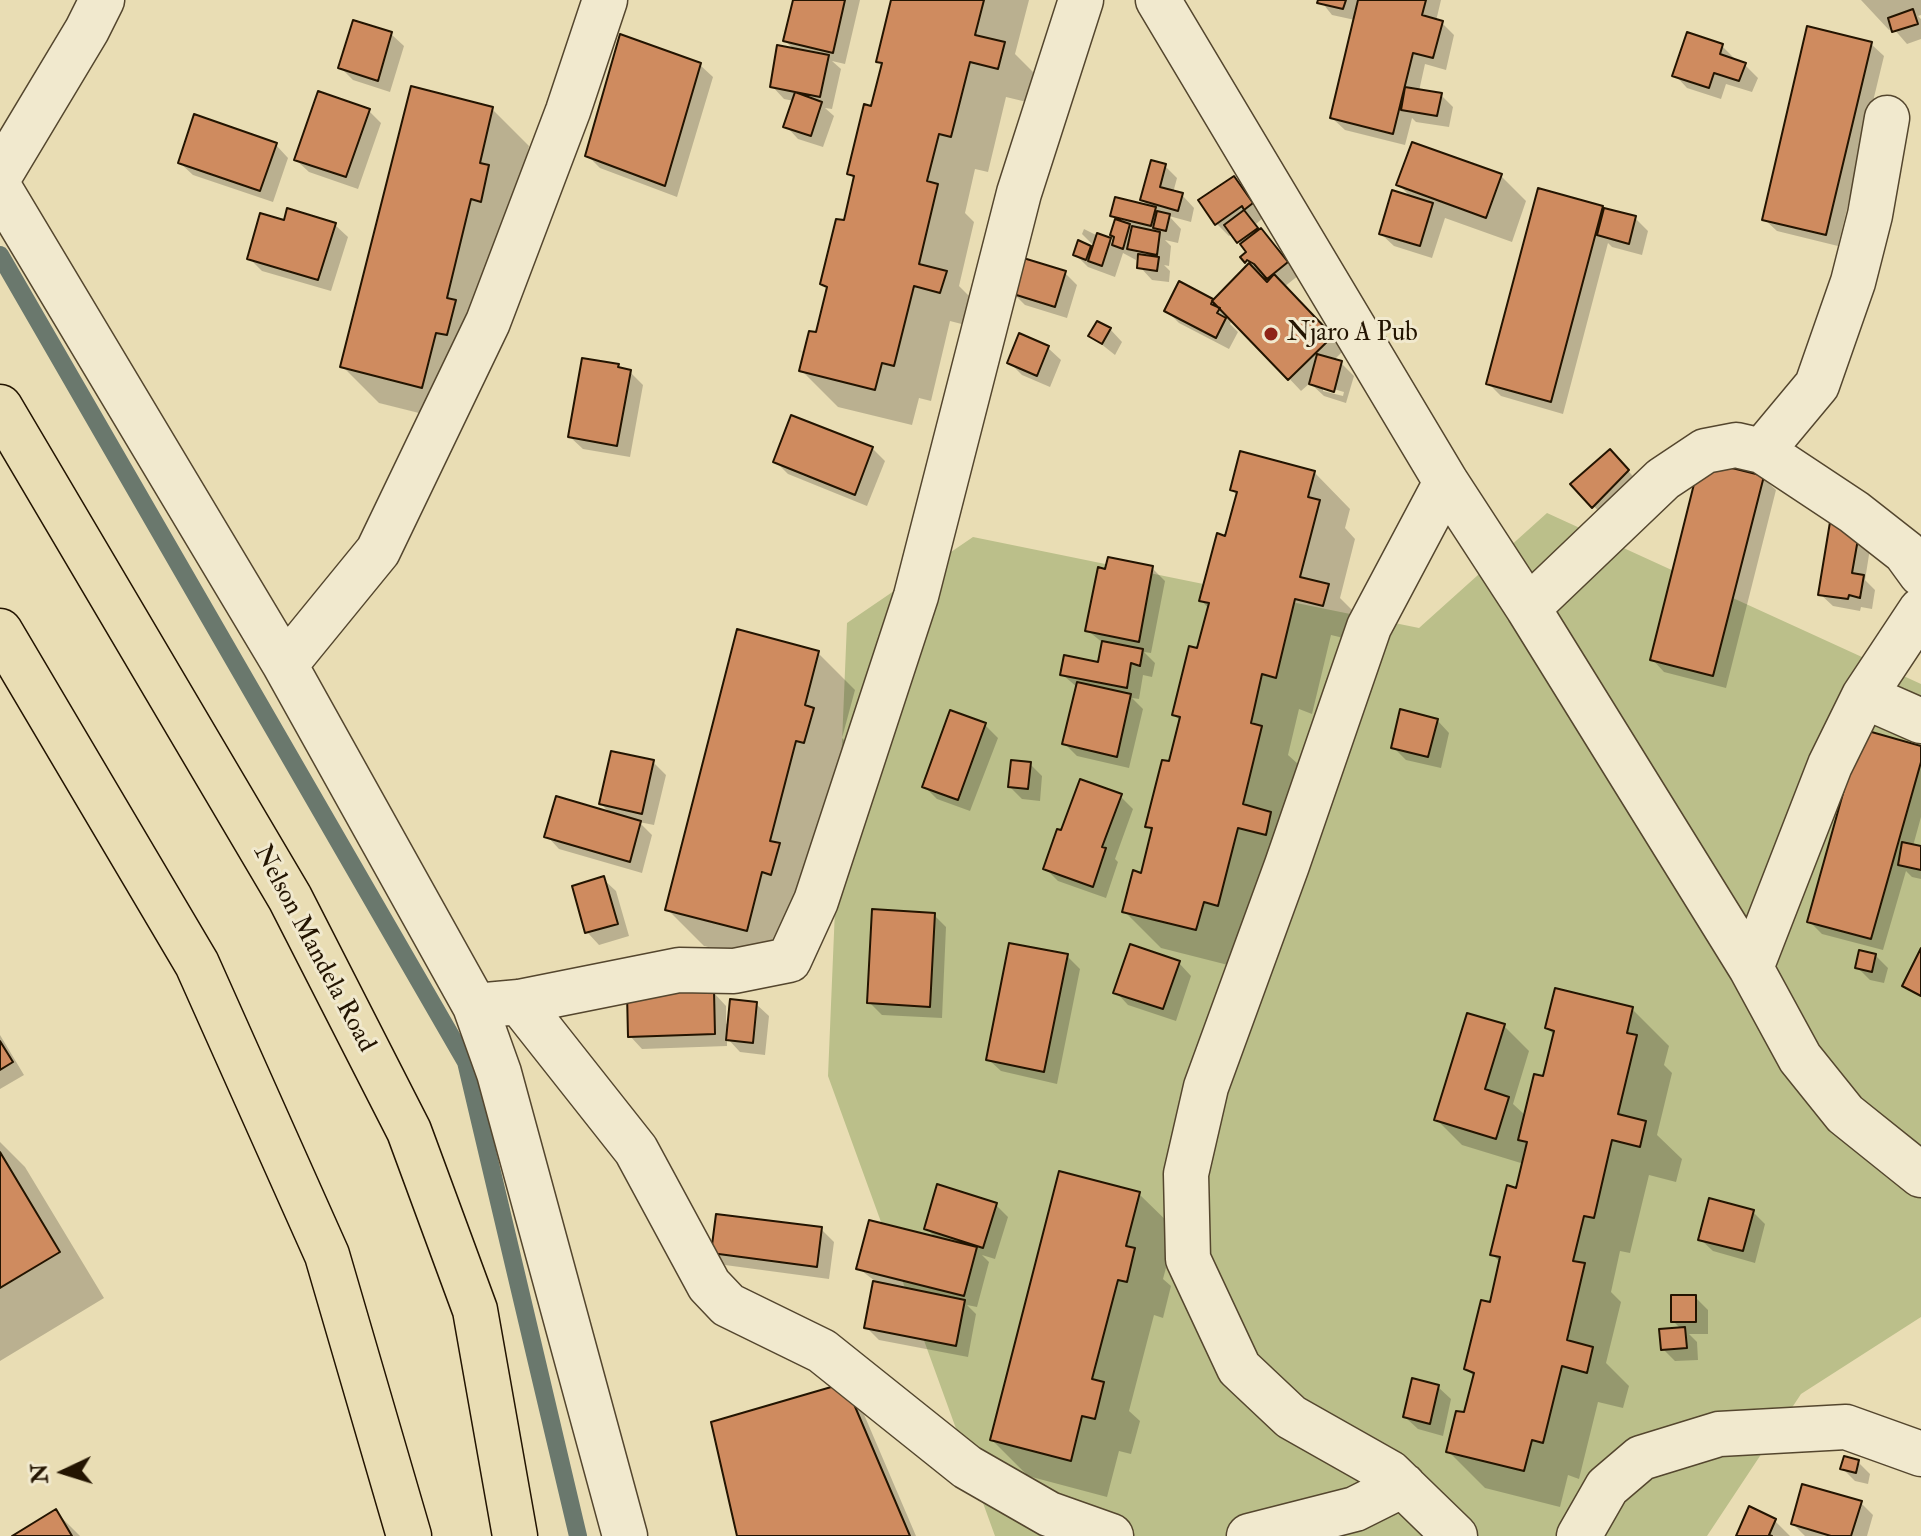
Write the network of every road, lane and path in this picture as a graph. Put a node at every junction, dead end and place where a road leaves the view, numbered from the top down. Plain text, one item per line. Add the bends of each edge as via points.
1 (102, 0) edge
2 (605, 0) edge
3 (1081, 0) edge
4 (1158, 0) edge
5 (1887, 118) dead end
6 (0, 175) edge
7 (0, 189) edge
8 (0, 407) edge
9 (1762, 451) junction
10 (1446, 482) junction
11 (1921, 574) edge
12 (1528, 608) junction
13 (1921, 610) edge
14 (0, 631) edge
15 (285, 665) junction
16 (1864, 696) junction
17 (1921, 721) edge
18 (1751, 968) junction
19 (519, 1002) junction
20 (475, 1006) junction
21 (1921, 1175) edge
22 (1921, 1454) edge
23 (1403, 1485) junction
24 (409, 1536) edge
25 (515, 1536) edge
26 (625, 1536) edge
27 (1111, 1536) edge
28 (1249, 1536) edge
29 (1455, 1536) edge
30 (1572, 1536) edge
31 (1579, 1536) edge

1 - 6 street
2 - 15 street via 482,337 378,551
3 - 19 street via 1019,193 916,596 816,901 789,960 734,971 679,970
4 - 10 street
5 - 9 street via 1853,282 1817,385
7 - 15 street
8 - 25 main road, Nelson Mandela Road via 290,898 409,1131 475,1310
9 - 11 street via 1854,512 1905,552
9 - 12 street via 1736,445 1705,451 1663,479
10 - 12 street
10 - 23 street via 1369,627 1206,1087 1186,1174 1188,1259 1239,1368 1291,1417
12 - 18 street
13 - 16 street
14 - 24 main road via 203,978 327,1255
15 - 20 street
16 - 17 street
16 - 18 street via 1830,765
18 - 21 street via 1800,1058 1845,1114
19 - 20 street
19 - 27 street via 636,1150 709,1285 728,1305 822,1351 967,1467 1049,1514
20 - 26 street via 499,1073
22 - 31 street via 1846,1427 1719,1434 1641,1458 1607,1487
23 - 28 street via 1355,1509
23 - 29 street
30 - 31 street

